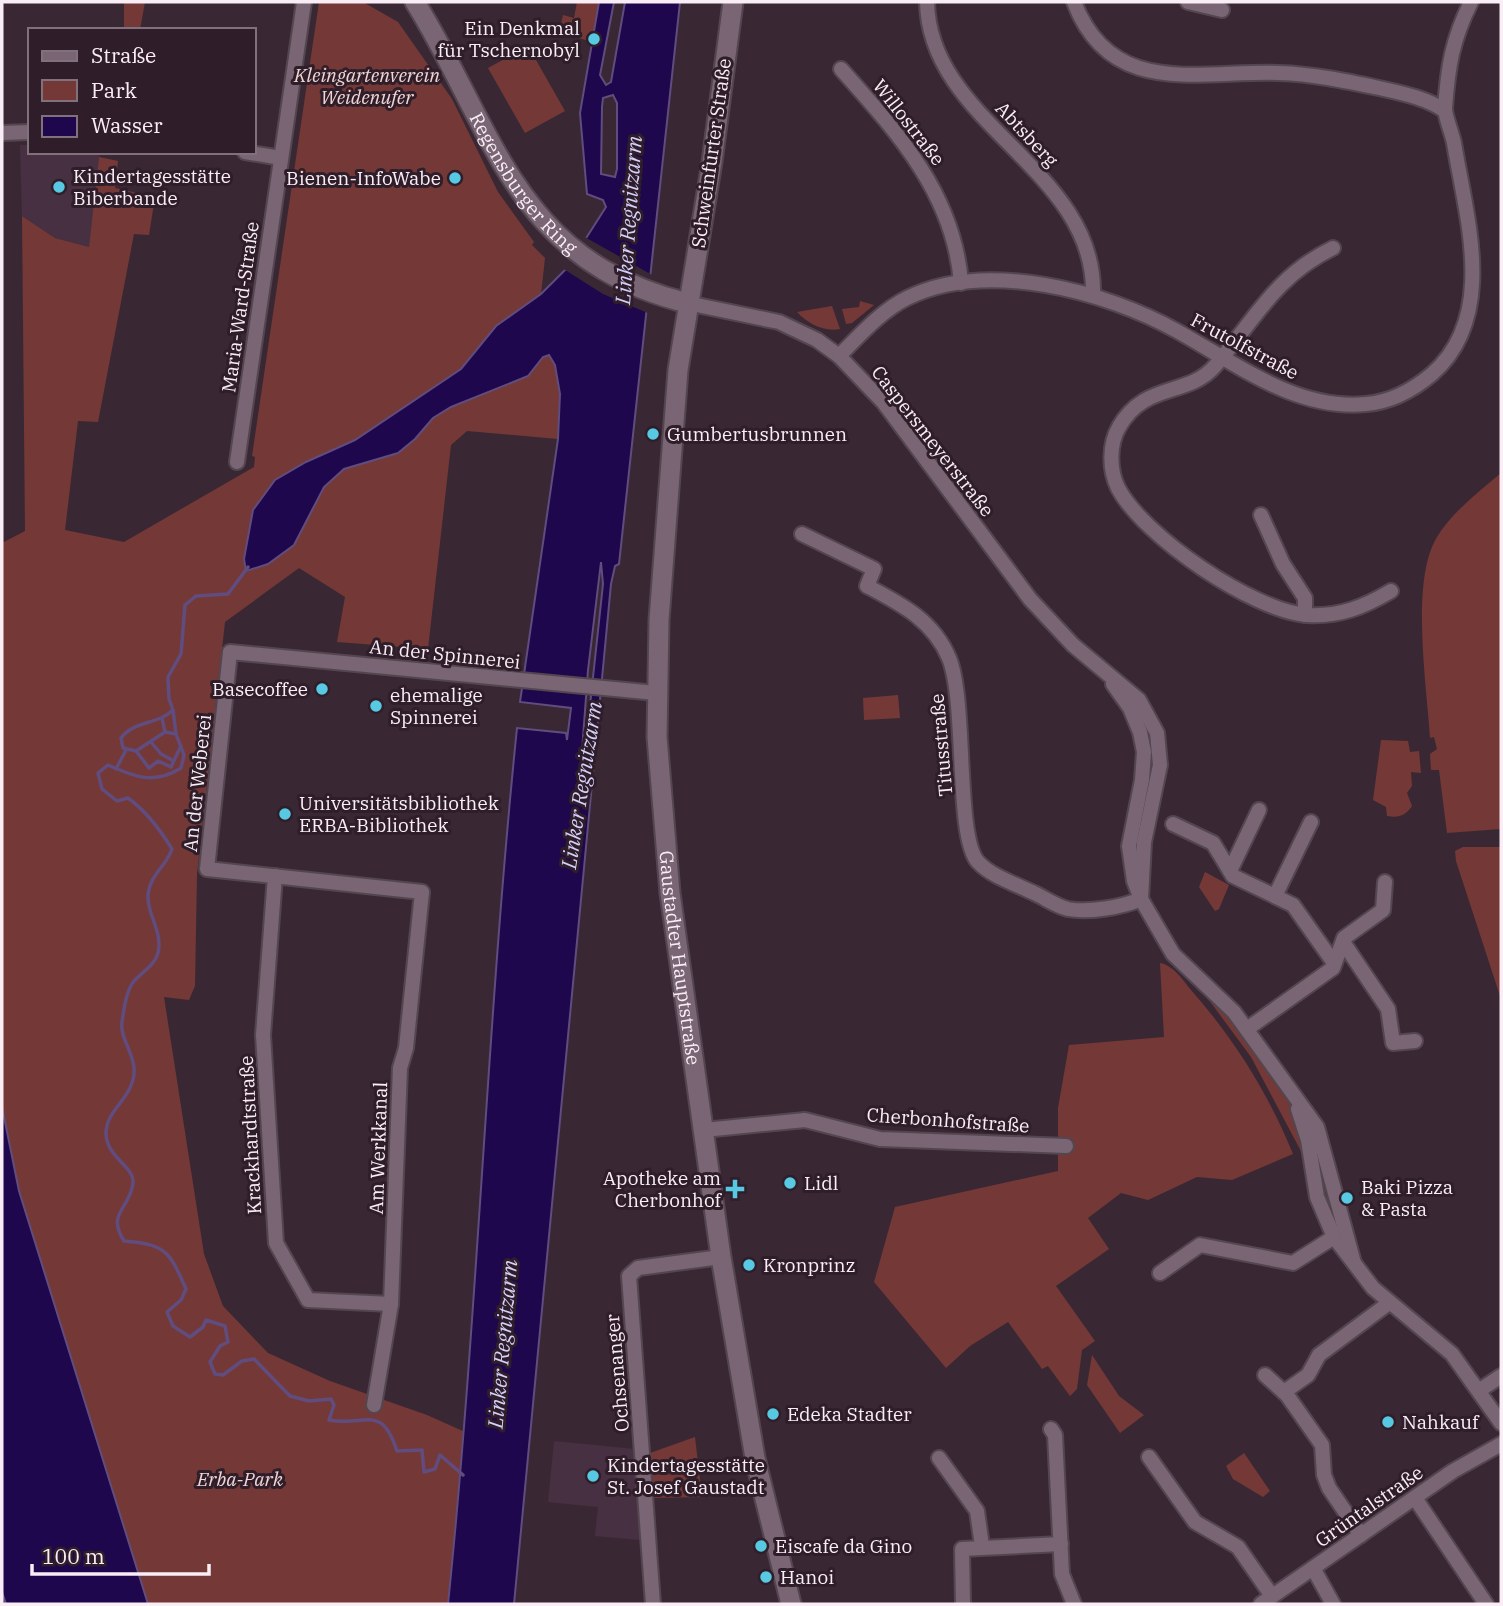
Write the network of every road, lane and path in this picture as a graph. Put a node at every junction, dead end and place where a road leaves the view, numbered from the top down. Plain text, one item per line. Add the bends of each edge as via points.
1 (304, 2) edge
2 (415, 2) edge
3 (733, 2) edge
4 (927, 2) edge
5 (1074, 2) edge
6 (1188, 2) edge
7 (1471, 2) edge
8 (1222, 10) dead end
9 (841, 69) dead end
10 (1445, 111) junction
11 (28, 132) edge
12 (2, 133) edge
13 (256, 154) edge
14 (281, 158) junction
15 (1332, 248) dead end
16 (961, 283) junction
17 (1093, 295) junction
18 (687, 303) junction
19 (839, 356) junction
20 (1221, 357) junction
21 (237, 462) dead end
22 (1261, 515) dead end
23 (802, 534) dead end
24 (1391, 591) dead end
25 (1305, 615) junction
26 (230, 652) joint
27 (656, 693) junction
28 (1259, 810) dead end
29 (1311, 822) dead end
30 (1173, 824) dead end
31 (1230, 871) junction
32 (275, 876) junction
33 (1385, 882) dead end
34 (422, 892) joint
35 (1275, 896) junction
36 (1142, 899) junction
37 (1343, 942) junction
38 (1335, 964) junction
39 (1247, 1029) junction
40 (1415, 1041) dead end
41 (1287, 1085) junction
42 (704, 1130) junction
43 (1066, 1146) dead end
44 (1334, 1237) junction
45 (721, 1257) junction
46 (1354, 1263) junction
47 (1160, 1273) dead end
48 (1389, 1303) junction
49 (391, 1304) junction
50 (1265, 1375) dead end
51 (1501, 1376) edge
52 (1480, 1390) junction
53 (1284, 1392) junction
54 (374, 1405) dead end
55 (1501, 1423) edge
56 (1051, 1429) dead end
57 (1501, 1444) edge
58 (1149, 1457) dead end
59 (939, 1458) dead end
60 (1415, 1498) junction
61 (1361, 1535) junction
62 (1061, 1544) junction
63 (982, 1546) junction
64 (1313, 1568) junction
65 (1267, 1600) edge
66 (962, 1603) edge
67 (653, 1604) edge
68 (791, 1604) edge
69 (1074, 1604) edge
70 (1333, 1604) edge
71 (1486, 1604) edge

1 - 14 street, Maria-Ward-Straße
2 - 18 street, Regensburger Ring via 528,205 556,235 601,270
3 - 18 street, Schweinfurter Straße
4 - 17 street, Abtsberg via 931,39 948,74 1053,191 1079,234 1093,270
5 - 10 street via 1105,48 1141,70 1199,77 1281,73 1331,78 1396,92
6 - 8 street
7 - 10 street, Frutolfstraße via 1449,57
9 - 16 street, Willostraße via 912,152 935,190 953,232
10 - 20 street, Frutolfstraße via 1468,220 1472,287 1461,334 1440,367 1385,401 1346,405 1304,398
11 - 12 street
13 - 14 street
14 - 21 street, Maria-Ward-Straße
15 - 20 street via 1283,282 1252,314
16 - 17 street, Frutolfstraße via 1016,282
16 - 19 street, Frutolfstraße via 899,302
17 - 20 street, Frutolfstraße via 1154,319
18 - 19 street, Caspersmeyerstraße via 779,321
18 - 27 street, Gaustadter Hauptstraße
19 - 36 street, Caspersmeyerstraße via 884,403 1030,599 1104,672 1130,708 1140,732 1144,765 1129,846
20 - 25 street via 1197,380 1148,397 1127,415 1114,438 1114,480 1137,511 1194,563 1272,608
22 - 25 street via 1283,564 1306,598
23 - 36 street, Titusstraße via 874,569 867,586 917,614 940,640 949,657 969,839 978,861 991,872 1070,909
24 - 25 street via 1352,611
26 - 27 street, An der Spinnerei
26 - 32 street, An der Weberei via 207,869
27 - 42 street, Gaustadter Hauptstraße via 663,830
28 - 31 street
29 - 35 street
30 - 31 street via 1213,843
31 - 35 street
32 - 34 street, An der Weberei
32 - 49 street, Krackhardtstraße via 263,1035 276,1243 308,1300
33 - 37 street via 1383,910
34 - 49 street, Am Werkkanal via 400,1068
35 - 38 street via 1293,905
36 - 39 street, Caspersmeyerstraße via 1173,954
37 - 38 street
37 - 40 street via 1388,1009 1393,1043
38 - 39 street
39 - 41 street, Caspersmeyerstraße
41 - 44 street, Caspersmeyerstraße via 1304,1125 1321,1211
41 - 46 street, Caspersmeyerstraße via 1322,1139
42 - 43 street, Cherbonhofstraße via 806,1120 880,1139
42 - 45 street, Gaustadter Hauptstraße
44 - 46 street, Caspersmeyerstraße
44 - 47 street via 1293,1263 1200,1245
45 - 67 street, Ochsenanger via 638,1268 629,1276
45 - 68 street, Gaustadter Hauptstraße via 755,1458
46 - 48 street, Caspersmeyerstraße
48 - 52 street, Caspersmeyerstraße via 1452,1354
48 - 53 street via 1318,1355 1308,1375
49 - 54 street, Am Werkkanal
50 - 53 street
51 - 52 street
52 - 55 street, Caspersmeyerstraße
53 - 61 street via 1322,1445 1329,1488
56 - 62 street
57 - 60 street, Grüntalstraße
58 - 65 street via 1195,1522 1238,1547
59 - 63 street via 976,1511
60 - 61 street, Grüntalstraße
60 - 71 street
61 - 64 street, Grüntalstraße
62 - 63 street
62 - 69 street via 1062,1574
63 - 66 street via 962,1549
64 - 65 street, Grüntalstraße
64 - 70 street

